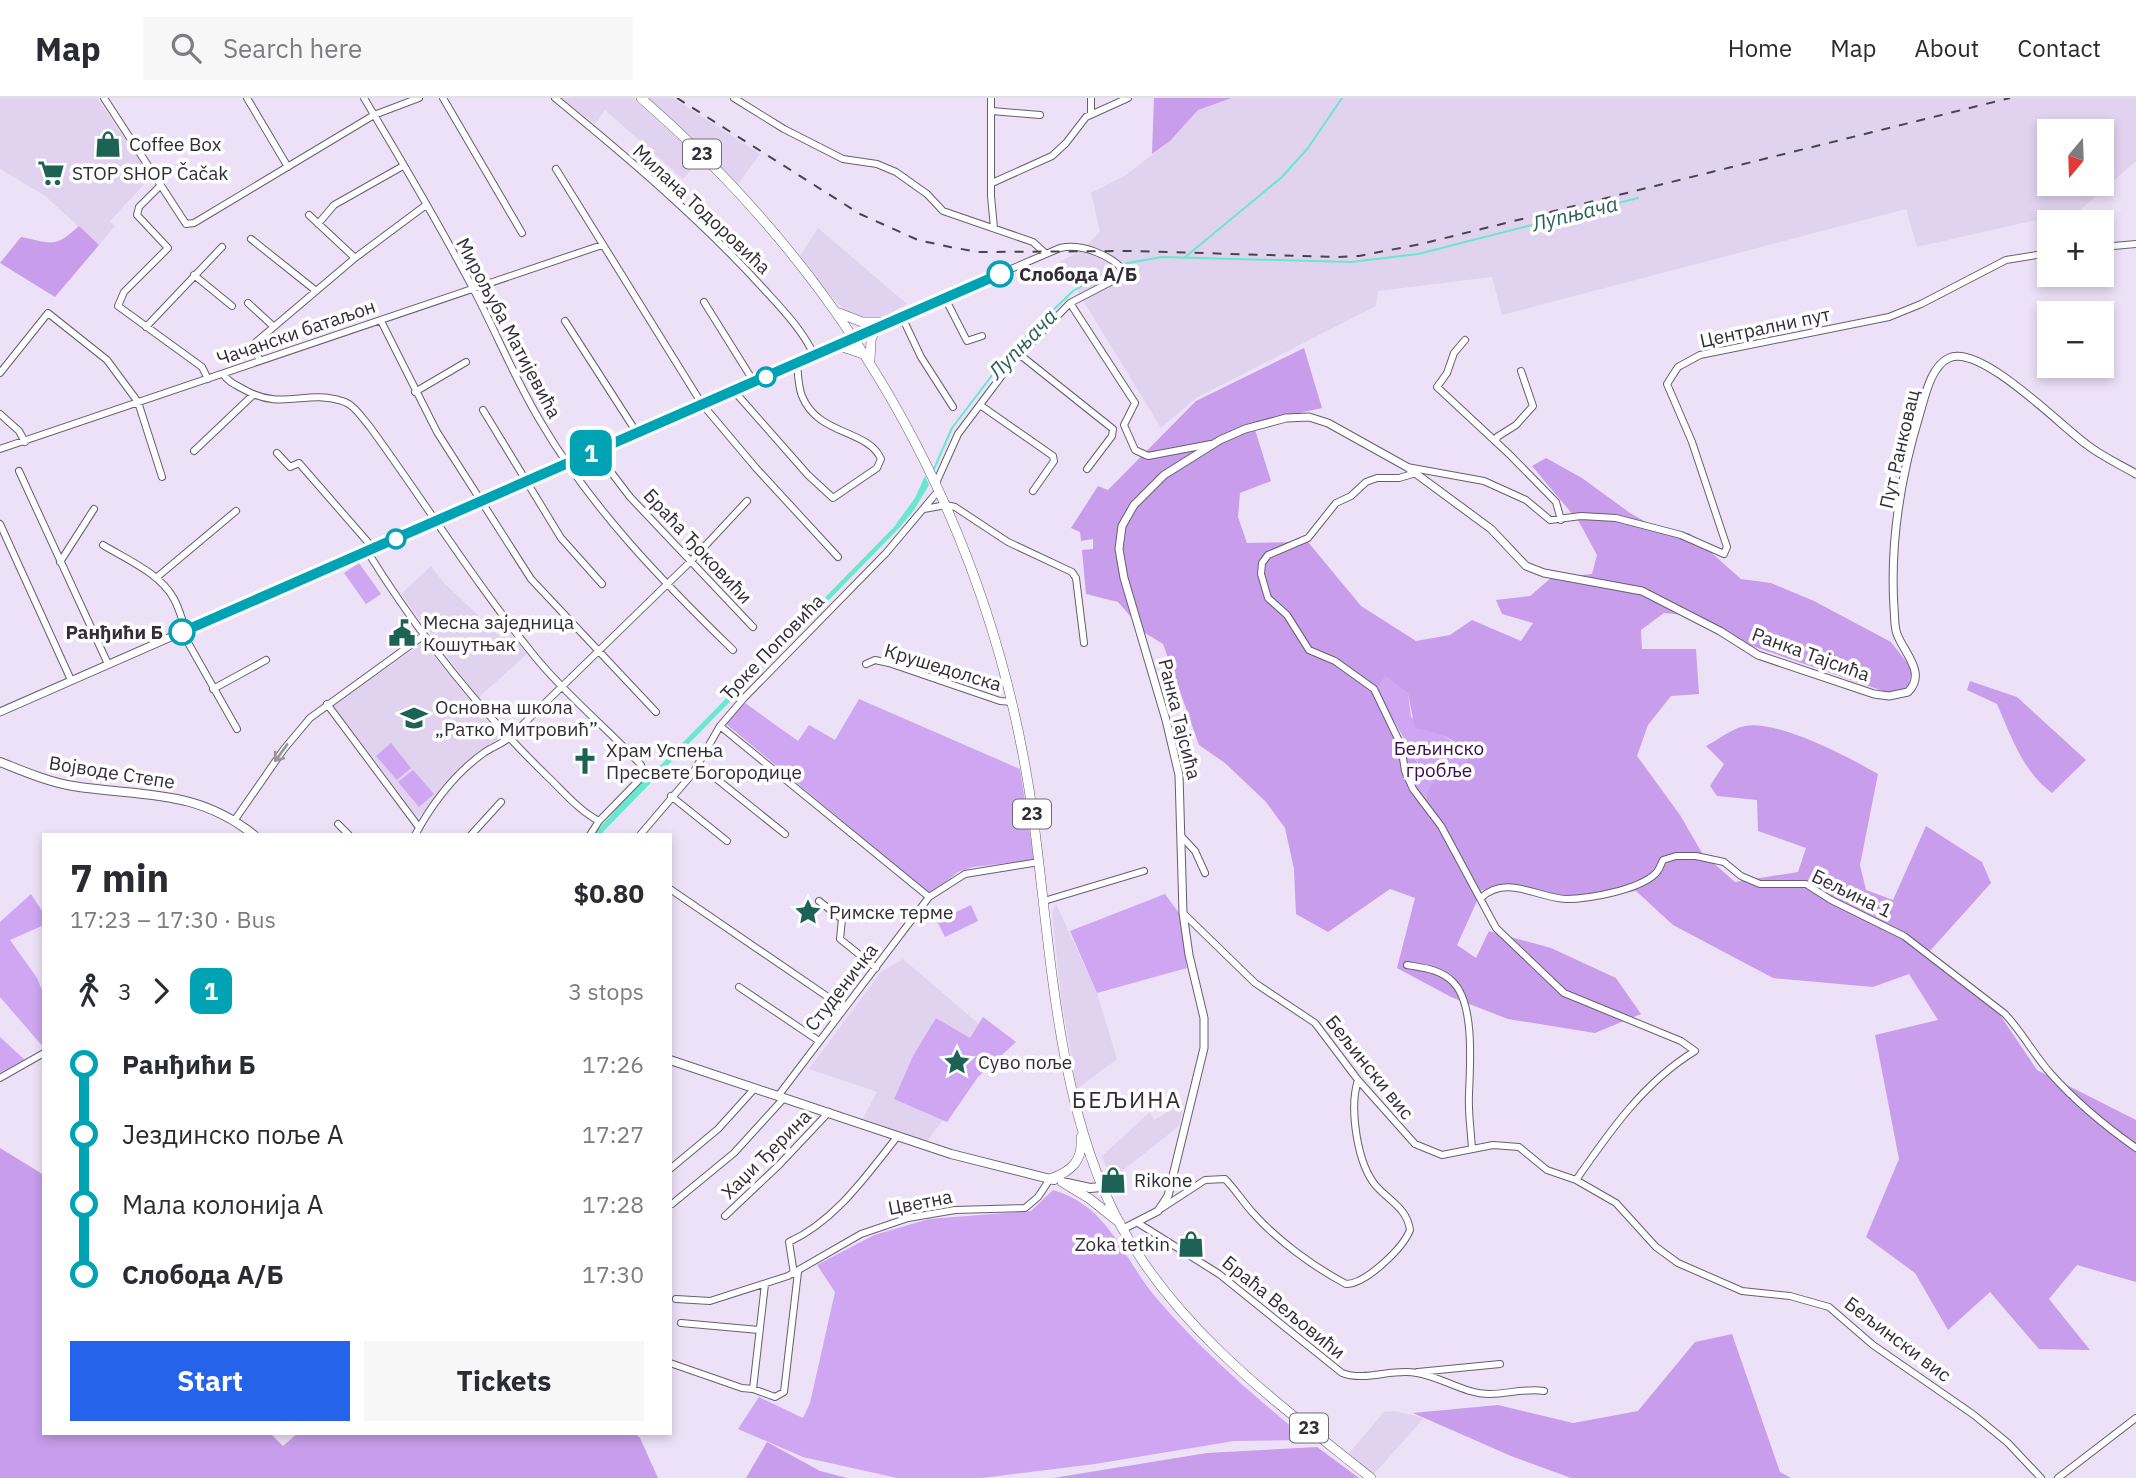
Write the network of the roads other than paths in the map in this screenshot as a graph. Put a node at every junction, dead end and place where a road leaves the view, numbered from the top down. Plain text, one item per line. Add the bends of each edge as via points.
1 (104, 98) edge
2 (247, 98) edge
3 (364, 98) edge
4 (419, 98) edge
5 (443, 98) edge
6 (555, 98) edge
7 (641, 98) edge
8 (734, 98) edge
9 (991, 98) edge
10 (1091, 98) edge
11 (1128, 98) edge
12 (992, 111) junction
13 (1091, 113) junction
14 (374, 115) junction
15 (1040, 115) dead end
16 (403, 166) junction
17 (288, 167) junction
18 (556, 169) dead end
19 (992, 183) junction
20 (161, 185) junction
21 (426, 205) junction
22 (309, 215) dead end
23 (318, 224) junction
24 (995, 228) junction
25 (522, 233) dead end
26 (251, 239) dead end
27 (2136, 244) edge
28 (602, 245) junction
29 (2114, 246) edge
30 (222, 247) dead end
31 (1045, 253) junction
32 (2037, 255) edge
33 (355, 258) junction
34 (194, 275) junction
35 (473, 289) junction
36 (314, 290) junction
37 (945, 298) junction
38 (704, 302) dead end
39 (248, 303) dead end
40 (1070, 303) junction
41 (232, 306) dead end
42 (840, 316) junction
43 (902, 317) junction
44 (381, 321) junction
45 (565, 321) dead end
46 (888, 322) junction
47 (273, 326) junction
48 (146, 327) junction
49 (876, 327) junction
50 (982, 336) dead end
51 (854, 337) junction
52 (1465, 340) dead end
53 (838, 344) junction
54 (1019, 354) junction
55 (814, 355) junction
56 (869, 358) junction
57 (260, 360) junction
58 (466, 362) dead end
59 (797, 363) junction
60 (1521, 371) dead end
61 (0, 373) edge
62 (223, 374) junction
63 (208, 379) junction
64 (754, 382) junction
65 (734, 391) junction
66 (415, 392) junction
67 (253, 395) junction
68 (138, 402) junction
69 (702, 404) junction
70 (980, 405) junction
71 (953, 407) dead end
72 (483, 410) dead end
73 (0, 414) edge
74 (638, 433) junction
75 (25, 442) junction
76 (1496, 442) junction
77 (1215, 444) junction
78 (0, 449) edge
79 (194, 451) dead end
80 (595, 451) junction
81 (277, 453) dead end
82 (567, 463) junction
83 (1407, 467) junction
84 (1087, 469) dead end
85 (19, 471) dead end
86 (1416, 473) junction
87 (2136, 474) edge
88 (162, 477) dead end
89 (525, 482) junction
90 (937, 486) junction
91 (1033, 491) dead end
92 (480, 501) junction
93 (747, 501) dead end
94 (946, 505) junction
95 (94, 509) dead end
96 (923, 509) junction
97 (236, 511) dead end
98 (437, 520) junction
99 (1562, 520) junction
100 (0, 524) edge
101 (103, 545) dead end
102 (370, 550) junction
103 (838, 556) dead end
104 (691, 561) junction
105 (61, 562) junction
106 (156, 578) junction
107 (666, 583) junction
108 (603, 584) dead end
109 (753, 627) dead end
110 (184, 631) junction
111 (424, 636) junction
112 (1084, 643) dead end
113 (733, 650) dead end
114 (596, 651) junction
115 (266, 660) dead end
116 (108, 664) junction
117 (866, 664) dead end
118 (71, 680) junction
119 (561, 687) junction
120 (213, 689) junction
121 (1911, 690) joint
122 (1012, 702) junction
123 (327, 704) junction
124 (0, 712) edge
125 (656, 712) dead end
126 (720, 726) junction
127 (237, 729) dead end
128 (509, 738) junction
129 (0, 762) edge
130 (698, 764) junction
131 (671, 796) junction
132 (501, 802) dead end
133 (234, 821) junction
134 (599, 821) junction
135 (338, 824) dead end
136 (418, 826) junction
137 (251, 833) edge
138 (347, 833) edge
139 (416, 833) edge
140 (473, 833) edge
141 (591, 833) edge
142 (642, 833) edge
143 (785, 834) dead end
144 (1182, 836) junction
145 (727, 841) dead end
146 (1039, 862) junction
147 (1144, 871) dead end
148 (1205, 873) dead end
149 (672, 889) edge
150 (929, 897) junction
151 (1481, 898) junction
152 (819, 901) dead end
153 (1044, 901) junction
154 (1183, 914) junction
155 (1407, 965) dead end
156 (876, 968) junction
157 (739, 987) dead end
158 (845, 1008) junction
159 (819, 1041) junction
160 (42, 1054) edge
161 (672, 1062) edge
162 (0, 1078) edge
163 (1358, 1080) junction
164 (755, 1088) junction
165 (781, 1097) junction
166 (829, 1112) junction
167 (1081, 1125) junction
168 (897, 1137) junction
169 (2136, 1148) edge
170 (1472, 1149) junction
171 (672, 1167) edge
172 (1050, 1178) junction
173 (1576, 1180) junction
174 (1062, 1182) junction
175 (1101, 1186) junction
176 (672, 1204) edge
177 (1162, 1208) junction
178 (724, 1216) dead end
179 (1138, 1223) junction
180 (1122, 1226) junction
181 (796, 1273) junction
182 (765, 1284) junction
183 (676, 1299) dead end
184 (681, 1323) dead end
185 (759, 1330) junction
186 (672, 1364) edge
187 (1500, 1364) dead end
188 (1416, 1373) junction
189 (754, 1389) junction
190 (1544, 1391) dead end
191 (2136, 1418) edge
192 (1371, 1478) edge
193 (2041, 1478) edge
194 (2058, 1478) edge

1 - 20 street
2 - 17 street
3 - 14 street, Мирољуба Матијевића
4 - 14 street
5 - 25 street
6 - 55 street, Милана Тодоровића via 741,265 793,322
7 - 42 main road, 23 via 749,202
8 - 24 street via 842,159 896,172 943,211
9 - 12 street
10 - 13 street
11 - 13 street
12 - 15 street
12 - 19 street
13 - 19 street via 1052,156
14 - 16 street, Мирољуба Матијевића
14 - 17 street
16 - 21 street, Мирољуба Матијевића
16 - 23 street via 334,205
17 - 20 street via 194,223 186,224
18 - 28 street
19 - 24 street
20 - 48 street via 137,215 168,248 124,292 118,306
21 - 33 street
21 - 35 street, Мирољуба Матијевића
22 - 23 street
23 - 33 street
24 - 31 street via 1036,243
26 - 36 street
27 - 29 street
28 - 35 street, Чачански батаљон
28 - 69 street
30 - 34 street
31 - 37 street
31 - 40 street, Ђоке Поповића via 1076,246 1097,251 1123,268 1122,276
32 - 99 street, Централни пут via 2006,260 1889,317 1700,355 1678,367 1667,384 1692,442 1727,547 1724,554 1681,535 1616,518
33 - 36 street
34 - 41 street
34 - 48 street
35 - 44 street, Чачански батаљон
35 - 82 street, Мирољуба Матијевића via 542,425
36 - 47 street
37 - 43 street
37 - 50 street via 967,341
38 - 64 street
39 - 47 street
40 - 54 street, Ђоке Поповића
40 - 77 street via 1135,403 1125,425 1135,450 1148,456
42 - 46 main road
42 - 51 main road, 23
42 - 53 main road
43 - 46 street
43 - 71 street
44 - 57 street, Чачански батаљон
44 - 66 street
45 - 74 street
46 - 49 street
47 - 57 street via 254,344
48 - 63 street via 202,367
49 - 51 street
49 - 56 main road
51 - 53 street
51 - 56 main road, 23
52 - 76 street via 1437,387
53 - 55 street
53 - 56 main road
54 - 70 street, Ђоке Поповића
54 - 84 street via 1113,429
55 - 59 street
56 - 90 main road, 23
57 - 62 street, Чачански батаљон
58 - 66 street
59 - 64 street
59 - 65 street via 801,393 816,417 870,446 881,458 877,468 833,498
60 - 76 street via 1533,406
61 - 68 street via 48,313 107,360
62 - 63 street, Чачански батаљон
62 - 67 street
63 - 68 street, Чачански батаљон
64 - 65 street
65 - 69 street
66 - 92 street
67 - 79 street
67 - 98 street via 276,401 314,397 349,404
68 - 75 street, Чачански батаљон
68 - 88 street
69 - 74 street
69 - 103 street
70 - 90 street, Ђоке Поповића via 958,434
70 - 91 street via 1053,456
72 - 89 street
73 - 75 street via 19,430
74 - 80 street
75 - 78 street, Чачански батаљон
76 - 99 street via 1556,502
77 - 83 street, Ранка Тајсића via 1276,419 1309,417 1341,429
77 - 144 street, Ранка Тајсића via 1150,488 1128,513 1120,539 1124,578 1179,775
80 - 82 street
80 - 104 street, Браћа Ђоковићи via 630,497
81 - 102 street via 290,467 299,463
82 - 89 street
82 - 107 street, Мирољуба Матијевића
83 - 86 street, Ранка Тајсића
83 - 99 street, Ранка Тајсића via 1484,481 1526,500 1550,520
85 - 105 street
86 - 121 street, Ранка Тајсића via 1492,529 1526,566 1642,591 1758,655 1846,685 1882,695
86 - 151 street via 1366,482 1336,503 1308,538 1268,555 1261,574 1268,598 1287,615 1309,650 1335,661 1374,689 1401,746 1413,789 1441,826
87 - 121 street, Пут Ранковац via 2085,444 2018,386 1990,369 1966,357 1945,360 1929,385 1917,425 1893,555 1895,628 1915,673
89 - 92 street
89 - 108 street via 565,545
90 - 94 main road, 23
90 - 96 street, Ђоке Поповића
92 - 98 street
92 - 114 street via 531,579
93 - 104 street
94 - 96 street
94 - 112 street via 1008,542 1072,572
94 - 122 main road, 23 via 988,619
95 - 105 street
96 - 126 street, Ђоке Поповића
97 - 106 street
98 - 102 street
98 - 119 street via 502,614
100 - 118 street
101 - 106 street
102 - 110 street
102 - 111 street
104 - 107 street
104 - 109 street, Браћа Ђоковићи
105 - 116 street
106 - 110 street via 173,596
107 - 113 street, Мирољуба Матијевића
107 - 114 street
110 - 116 street
110 - 120 street
111 - 123 street
111 - 128 street
114 - 119 street
114 - 125 street
115 - 120 street
116 - 118 street
117 - 122 street, Крушедолска via 875,660 889,663
118 - 124 street
119 - 128 street
119 - 134 street via 643,771 638,783
120 - 127 street
122 - 146 main road, 23
123 -> 133 street via 289,742
123 - 136 street
126 - 130 street, Ђоке Поповића
126 - 150 street
128 - 134 street
128 - 136 street via 464,769
129 - 133 main road, Војводе Степе via 71,786 171,797
130 - 131 street, Ђоке Поповића
130 - 143 street
131 - 142 street, Ђоке Поповића
131 - 145 street
132 - 140 street
133 - 137 main road, Војводе Степе
134 - 141 street
135 - 138 street
136 - 139 street
144 - 148 street
144 - 154 street, Ранка Тајсића
146 - 150 street via 965,874
146 - 153 main road, 23
147 - 153 street
149 - 158 street
150 - 156 street, Студеничка
151 - 169 street, Бељина 1 via 1510,888 1565,899 1608,893 1640,883 1656,874 1663,860 1676,856 1724,862 1760,884 1806,884 1904,936 2005,1014 2079,1104
151 - 173 street via 1508,942 1564,993 1695,1051 1640,1095
152 - 156 street via 842,919 840,939
153 - 167 main road, 23 via 1066,1058
154 - 163 street, Бељински вис via 1255,983 1315,1023
154 - 177 street, Ранка Тајсића via 1205,1030 1174,1174
155 - 170 street via 1437,971 1454,982 1462,997 1471,1065
156 - 158 street, Студеничка
157 - 159 street
158 - 159 street, Студеничка
159 - 165 street, Студеничка
160 - 162 street
161 - 164 main road
163 - 170 street, Бељински вис via 1424,1150 1442,1155
163 - 177 street via 1355,1102 1361,1159 1377,1186 1408,1217 1410,1230 1372,1273 1350,1284 1332,1276 1276,1235 1225,1179 1205,1180
164 - 165 main road
164 - 171 street via 725,1122
165 - 166 main road
165 - 176 street, Студеничка via 734,1153
166 - 168 main road
166 - 178 street, Хаџи Ђерина
167 - 172 main road via 1082,1149 1076,1164
167 - 175 main road, 23
168 - 172 main road
168 - 181 street via 844,1202 804,1237 789,1242
170 - 173 street, Бељински вис via 1493,1144 1519,1147 1548,1170
172 - 174 main road
172 - 181 street, Цветна via 1025,1208 936,1212 888,1224
173 - 193 street, Бељински вис via 1616,1203 1656,1247 1678,1263 1742,1291 1790,1296 1829,1307 1873,1345 1974,1415
174 - 175 main road
174 - 180 main road
175 - 180 main road, 23
177 - 179 street
179 - 180 street
179 - 188 street, Браћа Вељовићи via 1219,1274 1342,1373 1352,1377
180 - 192 main road, 23 via 1174,1303 1236,1368
181 - 182 street, Цветна
181 - 189 street via 784,1392 775,1398
182 - 183 street, Цветна via 706,1302
182 - 185 street
184 - 185 street
185 - 189 street
186 - 189 street
187 - 188 street
188 - 190 street, Браћа Вељовићи via 1489,1394
191 - 194 street

